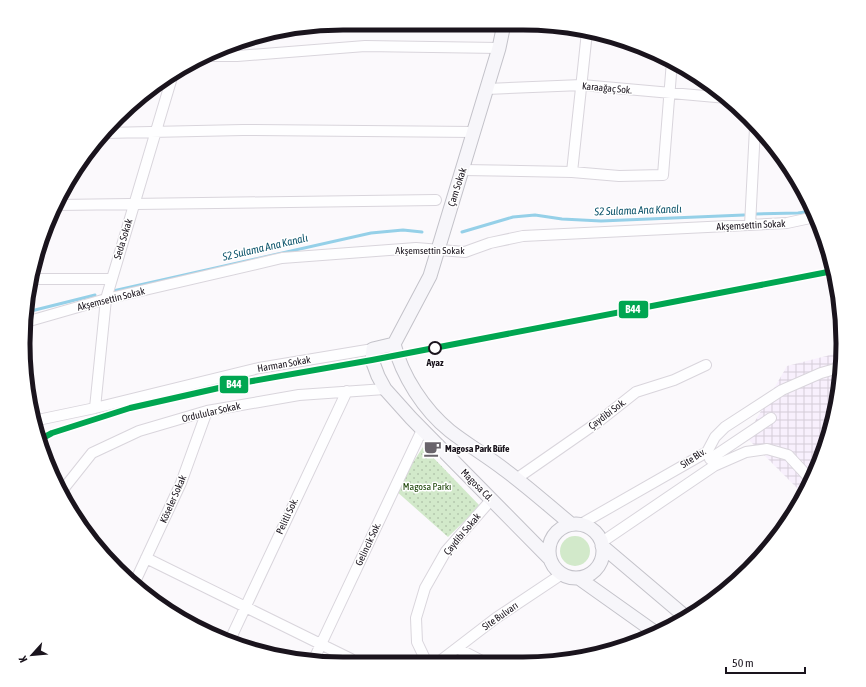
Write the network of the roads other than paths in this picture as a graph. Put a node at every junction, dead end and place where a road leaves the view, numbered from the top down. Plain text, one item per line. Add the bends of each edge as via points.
1 (503, 30) edge
2 (587, 37) edge
3 (499, 48) junction
4 (219, 56) edge
5 (671, 68) edge
6 (170, 83) edge
7 (582, 85) junction
8 (487, 89) junction
9 (668, 93) junction
10 (715, 97) edge
11 (474, 132) junction
12 (112, 133) edge
13 (156, 133) junction
14 (754, 133) edge
15 (463, 170) junction
16 (572, 172) junction
17 (436, 200) dead end
18 (134, 204) junction
19 (62, 205) edge
20 (810, 218) edge
21 (750, 225) junction
22 (437, 250) junction
23 (37, 279) edge
24 (111, 279) junction
25 (106, 299) junction
26 (31, 320) edge
27 (394, 344) junction
28 (373, 349) junction
29 (706, 365) dead end
30 (834, 369) edge
31 (385, 389) junction
32 (347, 391) junction
33 (95, 408) junction
34 (207, 411) junction
35 (772, 418) dead end
36 (40, 420) edge
37 (422, 430) junction
38 (710, 459) junction
39 (807, 475) edge
40 (516, 479) junction
41 (65, 487) edge
42 (491, 500) junction
43 (576, 524) junction
44 (602, 544) junction
45 (146, 558) junction
46 (550, 558) junction
47 (562, 574) junction
48 (137, 579) edge
49 (580, 579) junction
50 (245, 607) junction
51 (682, 613) edge
52 (651, 629) edge
53 (232, 636) edge
54 (321, 644) junction
55 (457, 648) junction
56 (316, 655) edge
57 (347, 657) edge
58 (424, 657) edge
59 (445, 657) edge
60 (474, 657) edge

1 - 3 main road, Çam Sokak
2 - 7 street
3 - 4 street via 365,46
3 - 8 main road, Çam Sokak
5 - 9 street
6 - 13 street, Seda Sokak
7 - 8 street, Karaağaç Sok.
7 - 9 street, Karaağaç Sok.
7 - 16 street
8 - 11 main road, Çam Sokak
9 - 10 street, Karaağaç Sok.
9 - 16 street via 663,175 619,176
11 - 13 street via 243,130
11 - 15 main road, Çam Sokak
12 - 13 street
13 - 18 street, Seda Sokak
14 - 21 street
15 - 16 street
15 - 22 main road, Çam Sokak
17 - 18 street
18 - 19 street
18 - 24 street, Seda Sokak
20 - 21 street, Akşemsettin Sokak via 787,223
21 - 22 street, Akşemsettin Sokak via 523,236 490,243 466,252
22 - 25 street, Akşemsettin Sokak via 416,248 282,258
22 - 27 main road, Çam Sokak via 430,276
23 - 24 street
24 - 25 street, Seda Sokak
25 - 26 street, Akşemsettin Sokak
25 - 33 street, Seda Sokak
27 - 28 main road
27 - 40 main road via 410,383 426,406 448,430
28 - 31 main road, Magosa Cd. via 372,360
28 - 33 street, Harman Sokak via 259,368
29 - 40 street, Çaydibi Sok. via 674,380 636,392
30 - 38 street, Site Blv. via 782,390 725,427 715,437
31 - 32 street, Ordulular Sokak
31 - 37 main road, Magosa Cd.
32 - 34 street, Ordulular Sokak via 299,395
32 - 50 street, Pelitli Sok.
33 - 36 street, Harman Sokak
34 - 41 street, Ordulular Sokak via 139,431 92,453
34 - 45 street, Köseler Sokak via 182,483
35 - 38 street
37 - 42 main road, Magosa Cd.
37 - 54 street, Gelincik Sok.
38 - 39 street via 767,449 788,455
38 - 43 street, Site Blv.
38 - 44 street, Site Blv.
40 - 43 main road
42 - 46 main road, Magosa Cd.
42 - 58 street, Çaydibi Sokak via 446,551 425,588 416,618 417,642
43 - 44 main road via 594,531
43 - 46 main road via 563,527 555,533 548,550
44 - 49 main road via 602,559 599,566
44 - 51 main road
45 - 48 street, Köseler Sokak
45 - 50 street
46 - 47 main road via 552,566
47 - 49 main road
47 - 55 street, Site Bulvarı via 496,618
49 - 52 main road
50 - 53 street, Pelitli Sok.
50 - 54 street
54 - 56 street, Gelincik Sok.
54 - 57 street
55 - 59 street, Site Bulvarı
55 - 60 street

